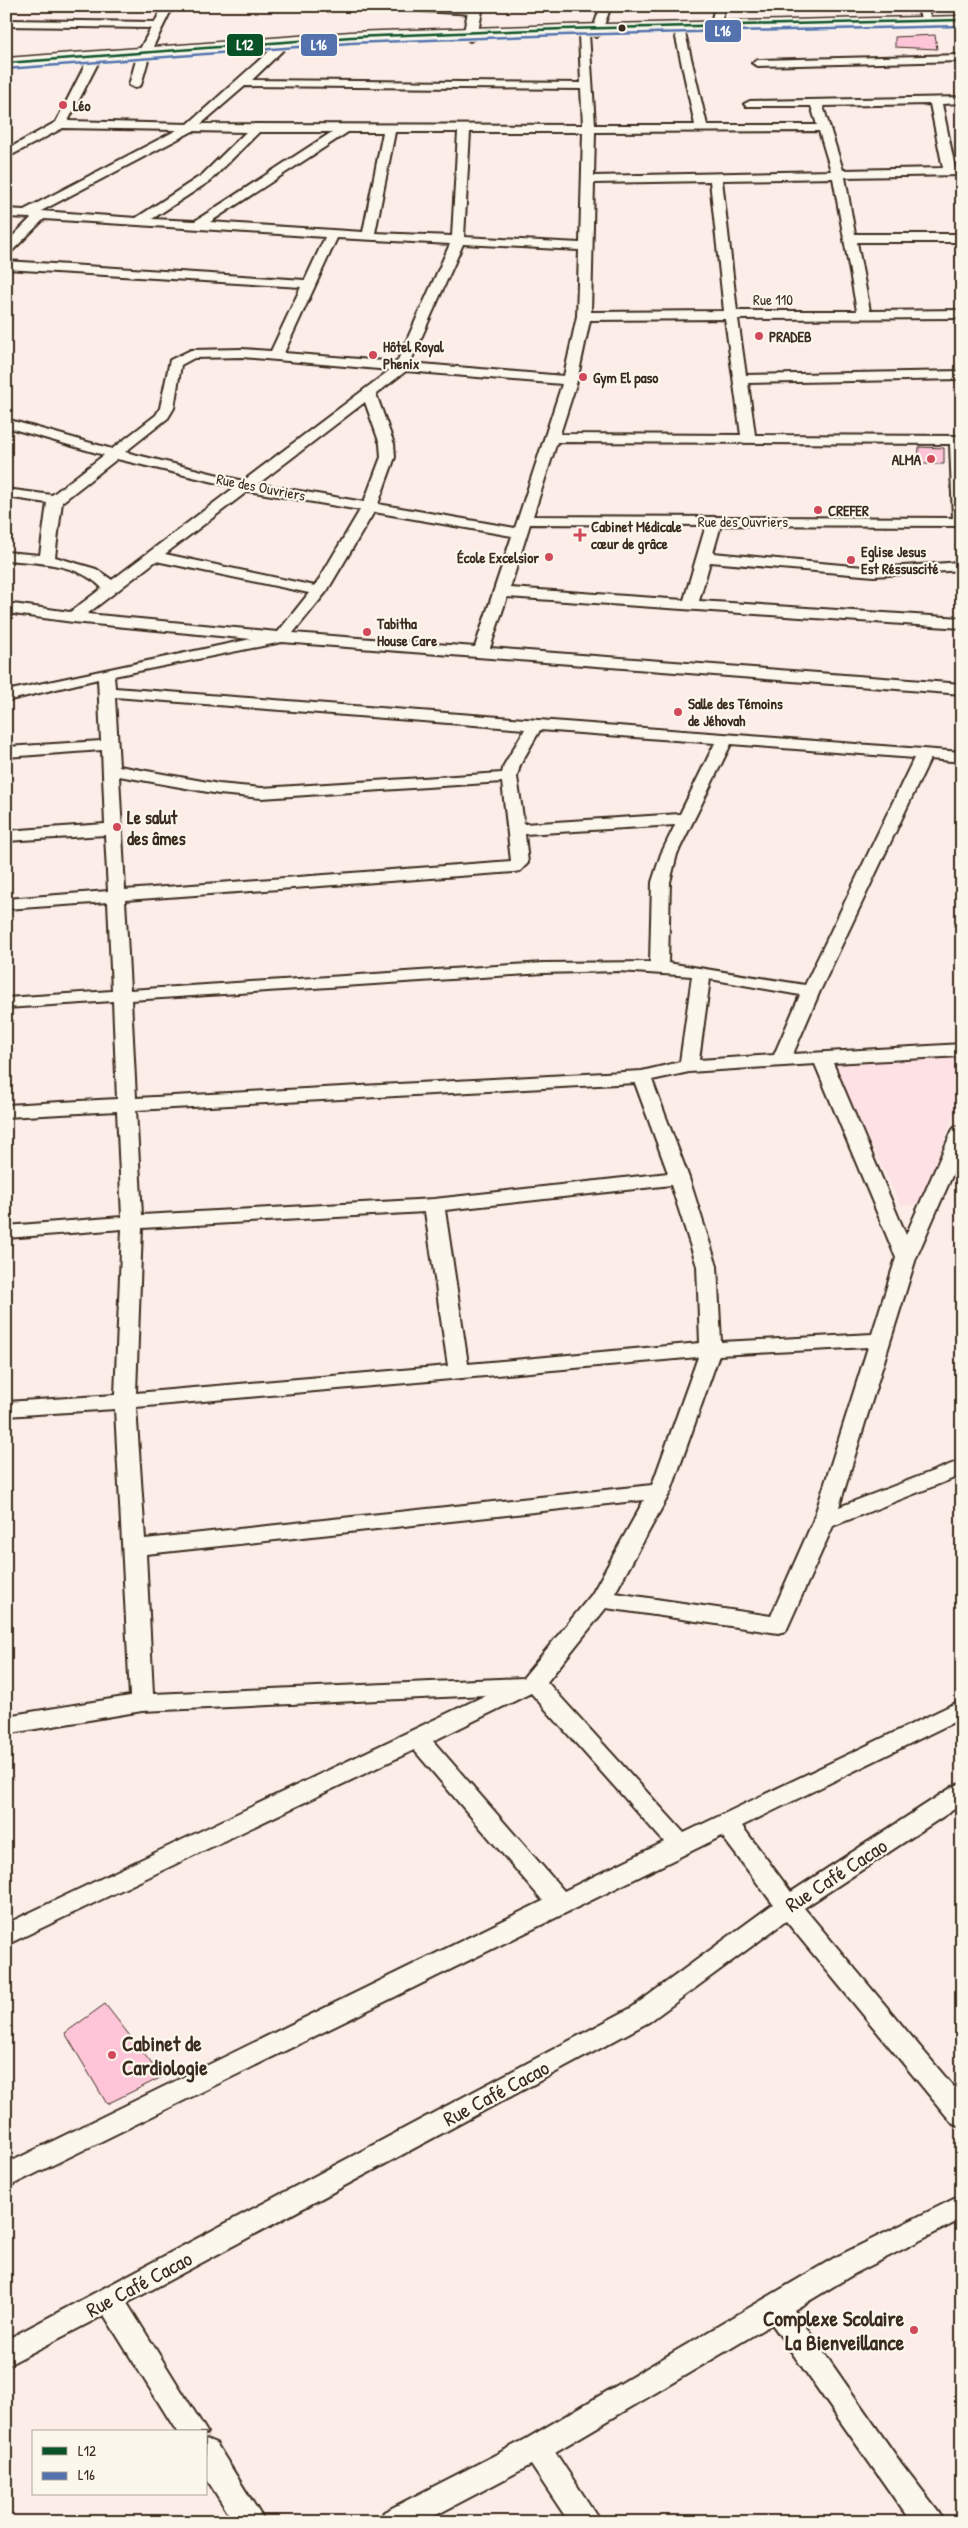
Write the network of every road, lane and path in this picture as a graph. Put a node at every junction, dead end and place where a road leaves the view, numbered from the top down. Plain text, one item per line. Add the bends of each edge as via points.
1 (168, 6) edge
2 (385, 6) edge
3 (606, 6) edge
4 (720, 6) edge
5 (921, 6) edge
6 (480, 9) edge
7 (962, 20) edge
8 (6, 22) edge
9 (929, 23) junction
10 (156, 25) junction
11 (962, 25) edge
12 (714, 29) junction
13 (592, 32) junction
14 (680, 33) junction
15 (475, 35) junction
16 (280, 47) junction
17 (144, 55) junction
18 (962, 58) edge
19 (93, 61) junction
20 (6, 63) edge
21 (758, 63) dead end
22 (6, 68) edge
23 (242, 84) junction
24 (135, 85) dead end
25 (588, 86) junction
26 (935, 100) junction
27 (962, 100) edge
28 (816, 103) junction
29 (750, 104) dead end
30 (60, 124) junction
31 (589, 127) junction
32 (190, 128) junction
33 (702, 128) junction
34 (824, 128) junction
35 (256, 129) junction
36 (345, 129) junction
37 (390, 129) junction
38 (464, 129) junction
39 (6, 138) edge
40 (31, 140) junction
41 (6, 155) edge
42 (956, 171) edge
43 (838, 174) junction
44 (716, 177) junction
45 (588, 180) junction
46 (6, 213) edge
47 (27, 214) junction
48 (42, 215) junction
49 (138, 222) junction
50 (198, 225) junction
51 (333, 234) junction
52 (368, 236) junction
53 (851, 238) junction
54 (962, 238) edge
55 (458, 241) junction
56 (587, 247) junction
57 (6, 250) edge
58 (6, 265) edge
59 (309, 284) junction
60 (962, 314) edge
61 (864, 315) junction
62 (584, 316) junction
63 (731, 316) junction
64 (276, 355) junction
65 (401, 368) junction
66 (962, 375) edge
67 (741, 379) junction
68 (570, 381) junction
69 (369, 393) junction
70 (6, 423) edge
71 (552, 438) junction
72 (749, 439) junction
73 (959, 440) edge
74 (115, 454) junction
75 (246, 486) junction
76 (6, 493) edge
77 (55, 500) junction
78 (370, 506) junction
79 (715, 521) junction
80 (961, 522) edge
81 (522, 526) junction
82 (6, 556) edge
83 (154, 556) junction
84 (704, 557) junction
85 (46, 560) junction
86 (962, 566) edge
87 (111, 588) junction
88 (319, 591) junction
89 (501, 592) junction
90 (690, 606) junction
91 (6, 608) edge
92 (73, 617) junction
93 (962, 623) edge
94 (282, 637) junction
95 (481, 652) junction
96 (106, 682) junction
97 (962, 689) edge
98 (6, 696) edge
99 (535, 724) junction
100 (725, 740) junction
101 (109, 745) junction
102 (6, 752) edge
103 (924, 755) junction
104 (962, 758) edge
105 (110, 769) junction
106 (509, 777) junction
107 (685, 818) junction
108 (113, 829) junction
109 (516, 830) junction
110 (6, 836) edge
111 (116, 898) junction
112 (6, 904) edge
113 (659, 967) junction
114 (702, 972) junction
115 (811, 992) junction
116 (121, 994) junction
117 (6, 1003) edge
118 (962, 1050) edge
119 (822, 1060) junction
120 (781, 1061) junction
121 (688, 1066) junction
122 (642, 1077) junction
123 (126, 1105) junction
124 (6, 1111) edge
125 (961, 1134) edge
126 (679, 1178) junction
127 (434, 1204) junction
128 (132, 1222) junction
129 (6, 1232) edge
130 (906, 1258) junction
131 (879, 1340) junction
132 (710, 1349) junction
133 (459, 1370) junction
134 (125, 1402) junction
135 (6, 1409) edge
136 (962, 1467) edge
137 (660, 1491) junction
138 (824, 1521) junction
139 (135, 1548) junction
140 (601, 1599) junction
141 (530, 1683) junction
142 (142, 1703) junction
143 (962, 1708) edge
144 (6, 1725) edge
145 (418, 1739) junction
146 (962, 1792) edge
147 (727, 1824) junction
148 (681, 1845) junction
149 (560, 1904) junction
150 (788, 1906) junction
151 (6, 1935) edge
152 (962, 2116) edge
153 (6, 2177) edge
154 (962, 2206) edge
155 (110, 2300) junction
156 (776, 2307) junction
157 (6, 2354) edge
158 (192, 2430) edge
159 (536, 2448) junction
160 (208, 2455) edge
161 (250, 2522) edge
162 (394, 2522) edge
163 (586, 2522) edge
164 (929, 2522) edge

1 - 10 street
2 - 6 street
3 - 13 street
4 - 12 street
5 - 9 street
6 - 15 street
7 - 9 main road
8 - 10 street
9 - 11 main road
9 - 12 main road
10 - 17 street
12 - 13 main road
12 - 14 main road
13 - 14 main road
13 - 15 main road
13 - 25 street
14 - 33 street
15 - 16 main road
15 - 17 main road via 318,39
16 - 17 main road
16 - 23 street
17 - 19 main road
17 - 20 main road
17 - 24 street
18 - 21 street
19 - 22 main road
19 - 30 street
23 - 25 street
23 - 32 street
25 - 31 street
26 - 27 street
26 - 28 street
26 - 42 street
28 - 29 street
28 - 34 street
30 - 32 street
30 - 40 street
31 - 33 street
31 - 38 street
31 - 45 street
32 - 35 street
32 - 47 street
33 - 34 street
34 - 43 street
35 - 36 street
35 - 49 street via 206,178
36 - 37 street
36 - 50 street
37 - 38 street
37 - 52 street
38 - 55 street
39 - 40 street
40 - 41 street
42 - 43 street
43 - 44 street
43 - 53 street
44 - 45 street
44 - 63 street
45 - 56 street
46 - 47 street
47 - 48 street
48 - 49 street
48 - 57 street
49 - 50 street
50 - 51 street
51 - 52 street
51 - 59 street
52 - 55 street
53 - 54 street
53 - 61 street
55 - 56 street
55 - 65 street
56 - 62 street
58 - 59 street
59 - 64 street
60 - 61 street, Rue 110
61 - 63 street, Rue 110
62 - 63 street, Rue 110
62 - 68 street
63 - 67 street
64 - 65 street
64 - 74 street via 229,352 191,354 178,359 167,408 161,418
65 - 68 street
65 - 69 street
66 - 67 street
67 - 72 street
68 - 71 street
69 - 75 street
69 - 78 street via 388,450
70 - 74 street, Rue des Ouvriers
71 - 72 street
71 - 81 street
72 - 73 street
73 - 80 street
74 - 75 street, Rue des Ouvriers
74 - 77 street
75 - 78 street, Rue des Ouvriers
75 - 83 street
76 - 77 street
77 - 85 street
78 - 81 street, Rue des Ouvriers
78 - 88 street
79 - 80 street, Rue des Ouvriers
79 - 81 street, Rue des Ouvriers
79 - 84 street
81 - 89 street
82 - 85 street
83 - 87 street
83 - 88 street
84 - 86 street via 874,572
84 - 90 street
85 - 87 street via 97,574
87 - 92 street
88 - 94 street
89 - 90 street
89 - 95 street
90 - 93 street
91 - 92 street
92 - 94 street
94 - 95 street
94 - 96 street
95 - 97 street
96 - 98 street
96 - 99 street
96 - 101 street
99 - 100 street
99 - 106 street via 512,765
100 - 103 street
100 - 107 street
101 - 102 street
101 - 105 street
103 - 104 street
103 - 115 street
105 - 106 street via 219,789 262,793
105 - 108 street
106 - 109 street
107 - 109 street
107 - 113 street via 661,882
108 - 110 street
108 - 111 street
109 - 111 street via 520,857 514,867
111 - 112 street
111 - 116 street
113 - 114 street
113 - 116 street via 543,968
114 - 115 street
114 - 121 street
115 - 120 street
116 - 117 street
116 - 123 street
118 - 119 street
119 - 120 street
119 - 130 street
120 - 121 street
121 - 122 street
122 - 123 street
122 - 126 street
123 - 124 street
123 - 128 street
125 - 130 street
126 - 127 street
126 - 132 street via 707,1266
127 - 128 street
127 - 133 street
128 - 129 street
128 - 134 street
130 - 131 street
131 - 132 street
131 - 138 street
132 - 133 street
132 - 137 street
133 - 134 street
134 - 135 street
134 - 139 street
136 - 138 street
137 - 139 street
137 - 140 street
138 - 140 street via 778,1625
139 - 142 street
140 - 141 street
141 - 142 street
141 - 145 street
141 - 148 street
142 - 144 street
143 - 147 street
145 - 149 street
145 - 151 street
146 - 150 street, Rue Café Cacao
147 - 148 street
147 - 150 street
148 - 149 street
149 - 153 street
150 - 152 street
150 - 155 street, Rue Café Cacao via 640,2016
154 - 156 street via 844,2266
155 - 157 street, Rue Café Cacao
155 - 158 street
156 - 159 street
156 - 164 street
159 - 162 street
159 - 163 street
160 - 161 street

